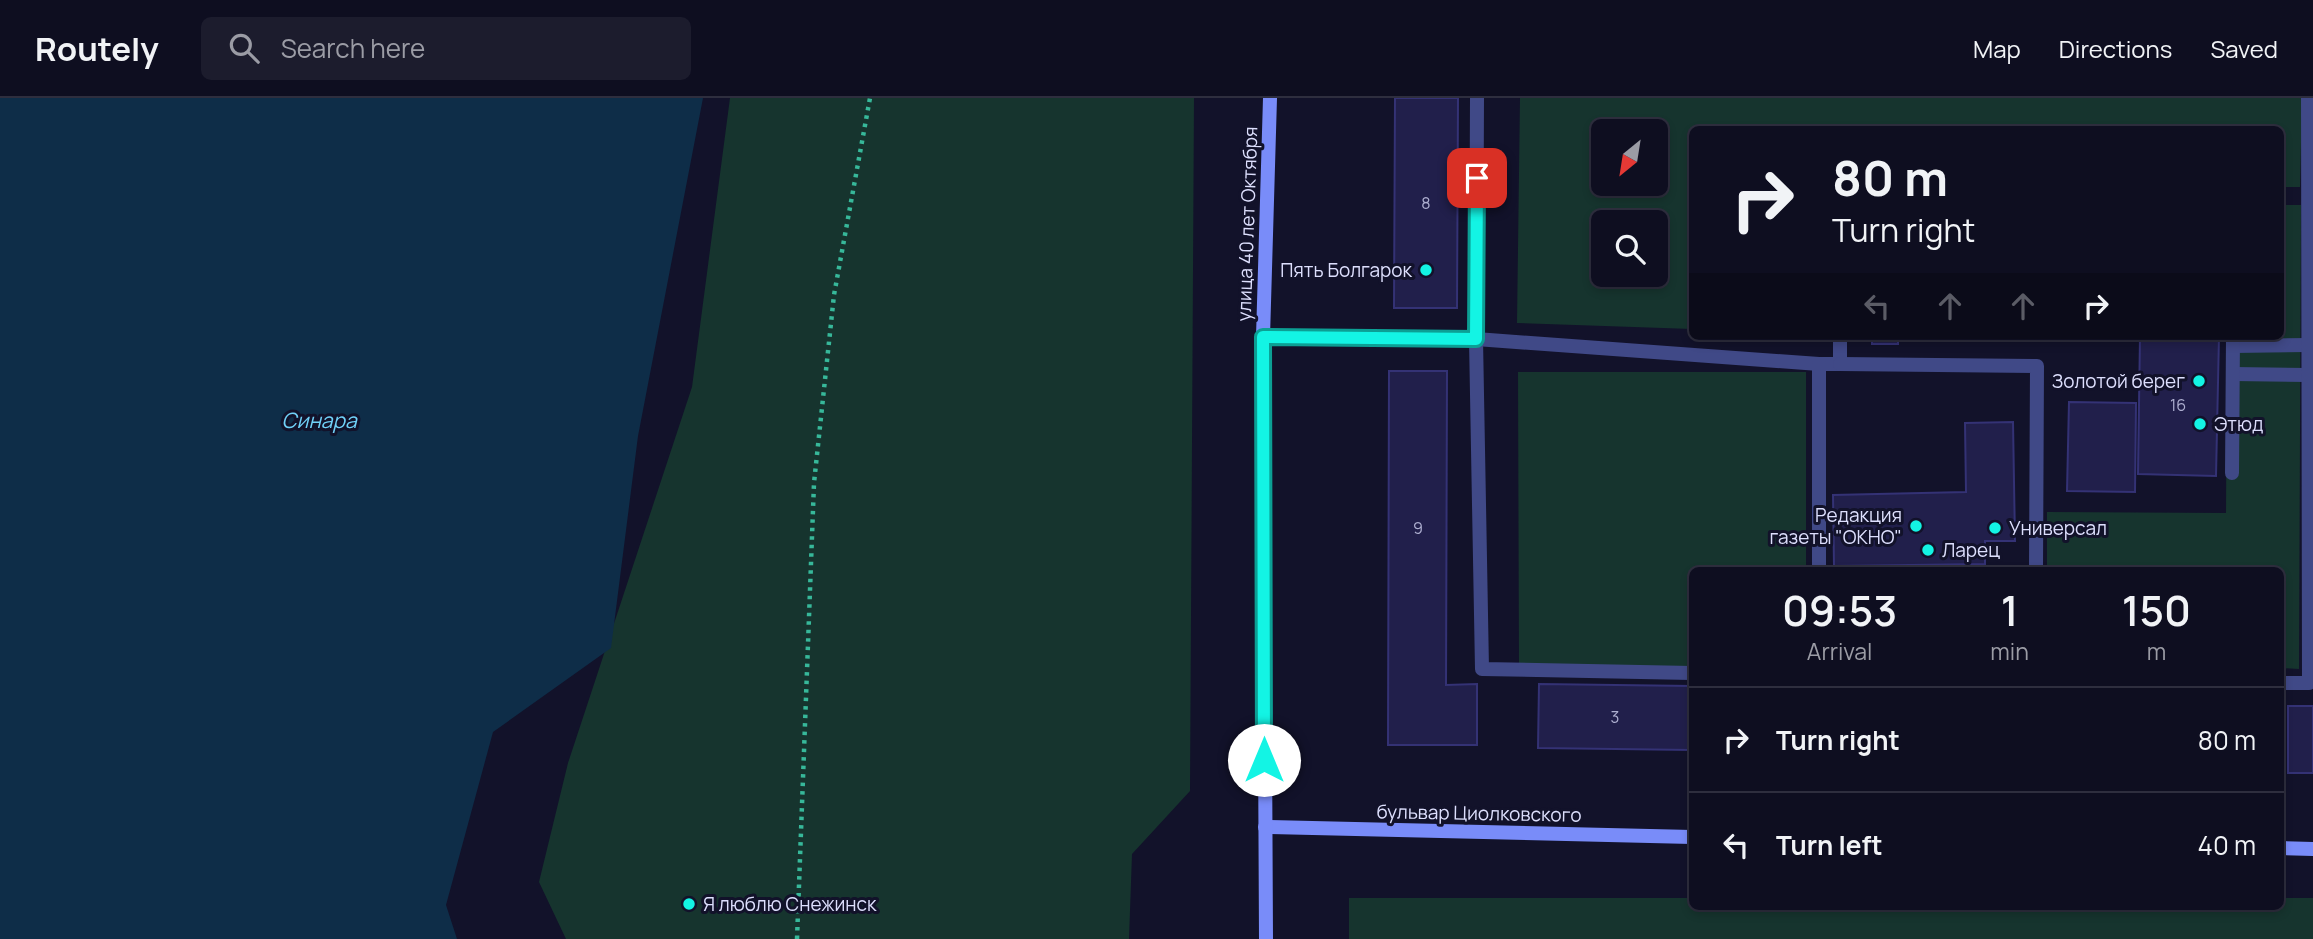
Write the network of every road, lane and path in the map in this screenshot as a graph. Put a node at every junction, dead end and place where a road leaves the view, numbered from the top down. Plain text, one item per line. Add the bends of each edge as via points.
1 (870, 98) edge
2 (1270, 98) edge
3 (1478, 98) edge
4 (2308, 98) edge
5 (1263, 337) junction
6 (1476, 339) junction
7 (1840, 340) edge
8 (2233, 341) edge
9 (2308, 345) junction
10 (1840, 364) junction
11 (1819, 365) junction
12 (2233, 374) junction
13 (2308, 375) junction
14 (2232, 474) dead end
15 (1819, 567) edge
16 (2036, 567) edge
17 (1689, 673) edge
18 (2284, 683) edge
19 (1265, 827) junction
20 (1689, 837) edge
21 (2284, 848) edge
22 (2313, 849) edge
23 (797, 939) edge
24 (1266, 939) edge

1 - 23 path via 834,295 814,483
2 - 5 street, улица 40 лет Октября
3 - 6 lane
4 - 9 lane
5 - 6 lane
5 - 19 street, улица 40 лет Октября
6 - 11 lane
6 - 17 lane via 1482,669
7 - 10 lane
8 - 9 lane
8 - 12 lane
9 - 13 lane
10 - 11 lane
10 - 16 lane via 2037,366
11 - 15 lane
12 - 13 lane
12 - 14 lane
13 - 18 lane via 2309,683
19 - 20 street, бульвар Циолковского
19 - 24 street, улица 40 лет Октября
21 - 22 street

